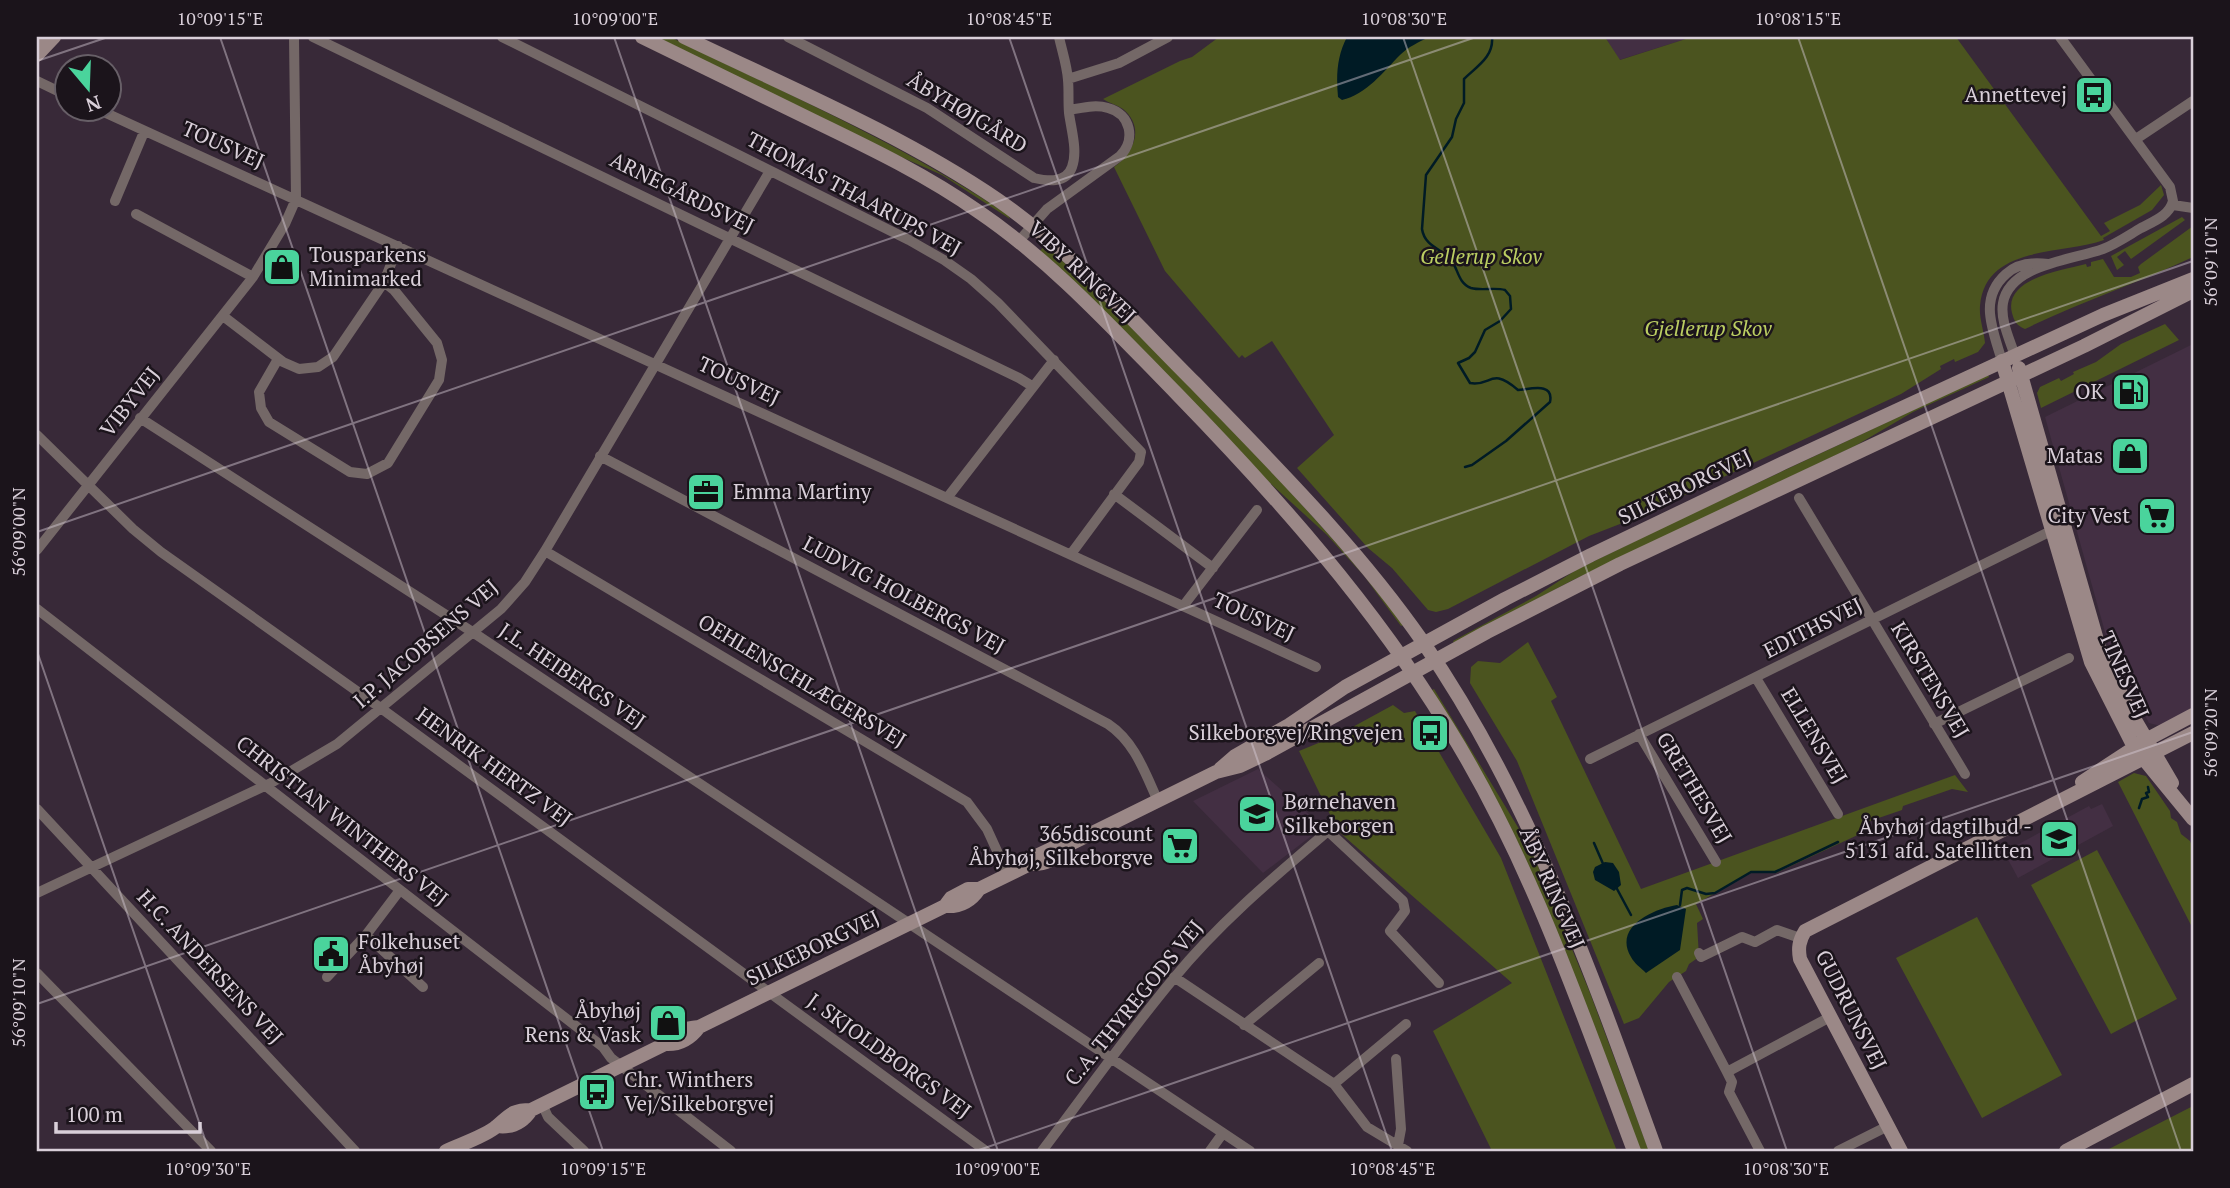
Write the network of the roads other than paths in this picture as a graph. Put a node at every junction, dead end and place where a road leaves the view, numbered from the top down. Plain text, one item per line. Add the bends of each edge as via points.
1 (54, 37) edge
2 (294, 37) edge
3 (313, 37) edge
4 (502, 37) edge
5 (642, 37) edge
6 (684, 37) edge
7 (788, 37) edge
8 (1059, 37) edge
9 (1168, 37) edge
10 (2060, 37) edge
11 (37, 55) edge
12 (1068, 79) junction
13 (2193, 101) edge
14 (1069, 110) junction
15 (122, 121) edge
16 (144, 132) junction
17 (2136, 139) junction
18 (770, 171) junction
19 (296, 199) junction
20 (115, 201) dead end
21 (2172, 205) junction
22 (2193, 208) edge
23 (136, 214) dead end
24 (1031, 226) junction
25 (730, 237) junction
26 (1019, 241) junction
27 (398, 246) junction
28 (253, 277) junction
29 (2193, 279) edge
30 (384, 282) junction
31 (2193, 292) edge
32 (223, 316) junction
33 (2009, 358) junction
34 (278, 359) junction
35 (1054, 359) junction
36 (655, 363) junction
37 (2014, 378) junction
38 (1032, 386) junction
39 (140, 418) junction
40 (37, 435) edge
41 (600, 456) junction
42 (89, 487) junction
43 (1114, 494) junction
44 (947, 498) junction
45 (1799, 498) dead end
46 (1257, 510) dead end
47 (2058, 527) junction
48 (37, 550) edge
49 (545, 551) junction
50 (1071, 554) junction
51 (1213, 568) junction
52 (1184, 605) junction
53 (37, 609) edge
54 (1871, 620) junction
55 (474, 633) junction
56 (1424, 643) junction
57 (1402, 656) junction
58 (2069, 658) dead end
59 (1435, 660) junction
60 (1316, 667) dead end
61 (1413, 672) junction
62 (1756, 678) junction
63 (382, 709) junction
64 (2192, 723) edge
65 (1934, 724) junction
66 (1639, 734) junction
67 (2144, 750) junction
68 (1590, 758) dead end
69 (1216, 772) junction
70 (1965, 774) dead end
71 (265, 786) junction
72 (1158, 801) junction
73 (37, 809) edge
74 (1838, 814) dead end
75 (2193, 818) edge
76 (1716, 862) dead end
77 (91, 867) junction
78 (1008, 875) junction
79 (400, 890) junction
80 (37, 893) edge
81 (909, 923) junction
82 (366, 934) junction
83 (1800, 938) junction
84 (1699, 953) dead end
85 (1319, 963) dead end
86 (37, 973) edge
87 (327, 977) dead end
88 (1174, 977) junction
89 (1677, 977) dead end
90 (1439, 984) dead end
91 (423, 987) dead end
92 (770, 992) junction
93 (1830, 1017) junction
94 (1406, 1024) dead end
95 (1244, 1026) junction
96 (1112, 1059) junction
97 (1396, 1059) dead end
98 (620, 1066) junction
99 (1727, 1072) junction
100 (1334, 1084) junction
101 (2193, 1084) edge
102 (537, 1107) junction
103 (1888, 1126) junction
104 (1223, 1133) junction
105 (1402, 1148) edge
106 (211, 1151) edge
107 (355, 1151) edge
108 (446, 1151) edge
109 (584, 1151) edge
110 (731, 1151) edge
111 (986, 1151) edge
112 (1042, 1151) edge
113 (1210, 1151) edge
114 (1250, 1151) edge
115 (1634, 1151) edge
116 (1656, 1151) edge
117 (1760, 1151) edge
118 (1838, 1151) edge
119 (1901, 1151) edge
120 (2066, 1151) edge

1 - 11 main road
2 - 19 street, VIBYVEJ
3 - 25 street, ARNEGÅRDSVEJ
4 - 18 street, THOMAS THAARUPS VEJ
5 - 26 main road, VIBY RINGVEJ via 900,164
6 - 24 main road, VIBY RINGVEJ via 909,147 984,191
7 - 14 street, ÅBYHØJGÅRD via 927,107 1034,178 1058,180 1072,167
8 - 12 street, ÅBYHØJGÅRD
9 - 12 street via 1119,62
10 - 17 street
12 - 14 street, ÅBYHØJGÅRD
13 - 17 street
14 - 24 street via 1098,106 1118,112 1129,130 1129,145
15 - 16 street, TOUSVEJ
16 - 19 street, TOUSVEJ
16 - 20 street
17 - 21 street via 2170,187
18 - 25 street, I.P. JACOBSENS VEJ
18 - 35 street, THOMAS THAARUPS VEJ via 944,260 989,295
19 - 27 street, TOUSVEJ
19 - 28 street, VIBYVEJ
21 - 22 street
21 - 33 street via 2166,214 2109,246 2048,264 2015,267 2003,277 1992,291 1989,307 1991,323
23 - 28 street
24 - 26 street
24 - 56 main road, VIBY RINGVEJ via 1117,304 1308,500
25 - 36 street, I.P. JACOBSENS VEJ
25 - 38 street, ARNEGÅRDSVEJ
26 - 57 main road, VIBY RINGVEJ via 1102,318 1265,486 1331,562
27 - 30 street
27 - 36 street, TOUSVEJ
28 - 32 street, VIBYVEJ
29 - 33 main road, SILKEBORGVEJ
30 - 34 street via 326,363 299,369
30 - 34 street via 437,342 442,360 439,380 382,468 367,474 350,472 269,422 259,392
31 - 37 main road, SILKEBORGVEJ
32 - 34 street
32 - 39 street, VIBYVEJ
33 - 37 main road, TINESVEJ
33 - 56 main road, SILKEBORGVEJ via 1591,555
35 - 38 street
35 - 43 street, THOMAS THAARUPS VEJ via 1141,452 1139,462
36 - 41 street, I.P. JACOBSENS VEJ
36 - 44 street, TOUSVEJ
37 - 47 main road, TINESVEJ
37 - 59 main road, SILKEBORGVEJ via 1620,564
38 - 44 street
39 - 42 street, VIBYVEJ
39 - 55 street, J.L. HEIBERGS VEJ
40 - 42 street, HENRIK HERTZ VEJ
41 - 49 street, I.P. JACOBSENS VEJ
41 - 72 street, LUDVIG HOLBERGS VEJ via 1108,724 1133,748
42 - 48 street, VIBYVEJ
42 - 63 street, HENRIK HERTZ VEJ via 161,552
43 - 50 street, THOMAS THAARUPS VEJ
43 - 51 street
44 - 50 street, TOUSVEJ
45 - 54 street, KIRSTENSVEJ
46 - 51 street
47 - 54 street, EDITHSVEJ
47 - 67 main road, TINESVEJ via 2091,663
49 - 55 street, I.P. JACOBSENS VEJ via 525,582
49 - 78 street, OEHLENSCHLÆGERSVEJ via 967,802 988,829
50 - 52 street, TOUSVEJ
51 - 52 street
52 - 60 street, TOUSVEJ
53 - 71 street, CHRISTIAN WINTHERS VEJ
54 - 62 street, EDITHSVEJ
54 - 65 street, KIRSTENSVEJ
55 - 63 street, I.P. JACOBSENS VEJ
55 - 81 street, J.L. HEIBERGS VEJ
56 - 57 main road, SILKEBORGVEJ
56 - 59 main road, VIBY RINGVEJ
57 - 61 main road, ÅBY RINGVEJ
57 - 69 main road, SILKEBORGVEJ via 1345,687
58 - 65 street
59 - 61 main road, SILKEBORGVEJ
59 - 116 main road, ÅBY RINGVEJ via 1478,729 1530,833 1591,977
61 - 69 main road, SILKEBORGVEJ via 1265,754
61 - 115 main road, ÅBY RINGVEJ via 1456,740 1509,841 1556,946
62 - 66 street, EDITHSVEJ
62 - 74 street, ELLENSVEJ
63 - 71 street, I.P. JACOBSENS VEJ via 321,755
63 - 92 street, HENRIK HERTZ VEJ
64 - 67 main road, GUDRUNSVEJ
65 - 70 street, KIRSTENSVEJ
66 - 68 street, EDITHSVEJ
66 - 76 street, GRETHESVEJ
67 - 75 main road, TINESVEJ
67 - 83 main road, GUDRUNSVEJ via 2038,813 1813,926
69 - 72 main road, SILKEBORGVEJ
71 - 77 street, I.P. JACOBSENS VEJ
71 - 79 street, CHRISTIAN WINTHERS VEJ
72 - 78 main road, SILKEBORGVEJ via 1036,856
73 - 77 street, H.C. ANDERSENS VEJ
77 - 80 street, I.P. JACOBSENS VEJ
77 - 107 street, H.C. ANDERSENS VEJ
78 - 81 main road, SILKEBORGVEJ via 956,907 945,906
79 - 82 street
79 - 98 street, CHRISTIAN WINTHERS VEJ via 603,1047
81 - 92 main road, SILKEBORGVEJ
81 - 96 street, J.L. HEIBERGS VEJ
82 - 87 street
82 - 91 street
83 - 84 street via 1777,930 1755,942 1742,937 1701,957
83 - 93 main road, GUDRUNSVEJ via 1800,959
85 - 95 street
86 - 106 street
88 - 90 street, C.A. THYREGODS VEJ via 1222,925 1328,831 1403,901 1405,911 1390,931
88 - 95 street
88 - 96 street, C.A. THYREGODS VEJ
89 - 99 street
92 - 98 main road, SILKEBORGVEJ via 699,1027 692,1037 675,1045 664,1044
92 - 111 street, J. SKJOLDBORGS VEJ
93 - 99 street
93 - 103 main road, GUDRUNSVEJ
94 - 100 street
95 - 100 street
96 - 104 street, J.L. HEIBERGS VEJ
96 - 112 street, C.A. THYREGODS VEJ
97 - 105 street
98 - 102 main road, SILKEBORGVEJ
98 - 110 street, CHRISTIAN WINTHERS VEJ
99 - 117 street via 1732,1082 1728,1092
100 - 105 street via 1367,1127
101 - 120 main road
102 - 108 main road, SILKEBORGVEJ via 508,1127 497,1126
102 - 109 street
103 - 118 street
103 - 119 main road, GUDRUNSVEJ
104 - 113 street
104 - 114 street, J.L. HEIBERGS VEJ

